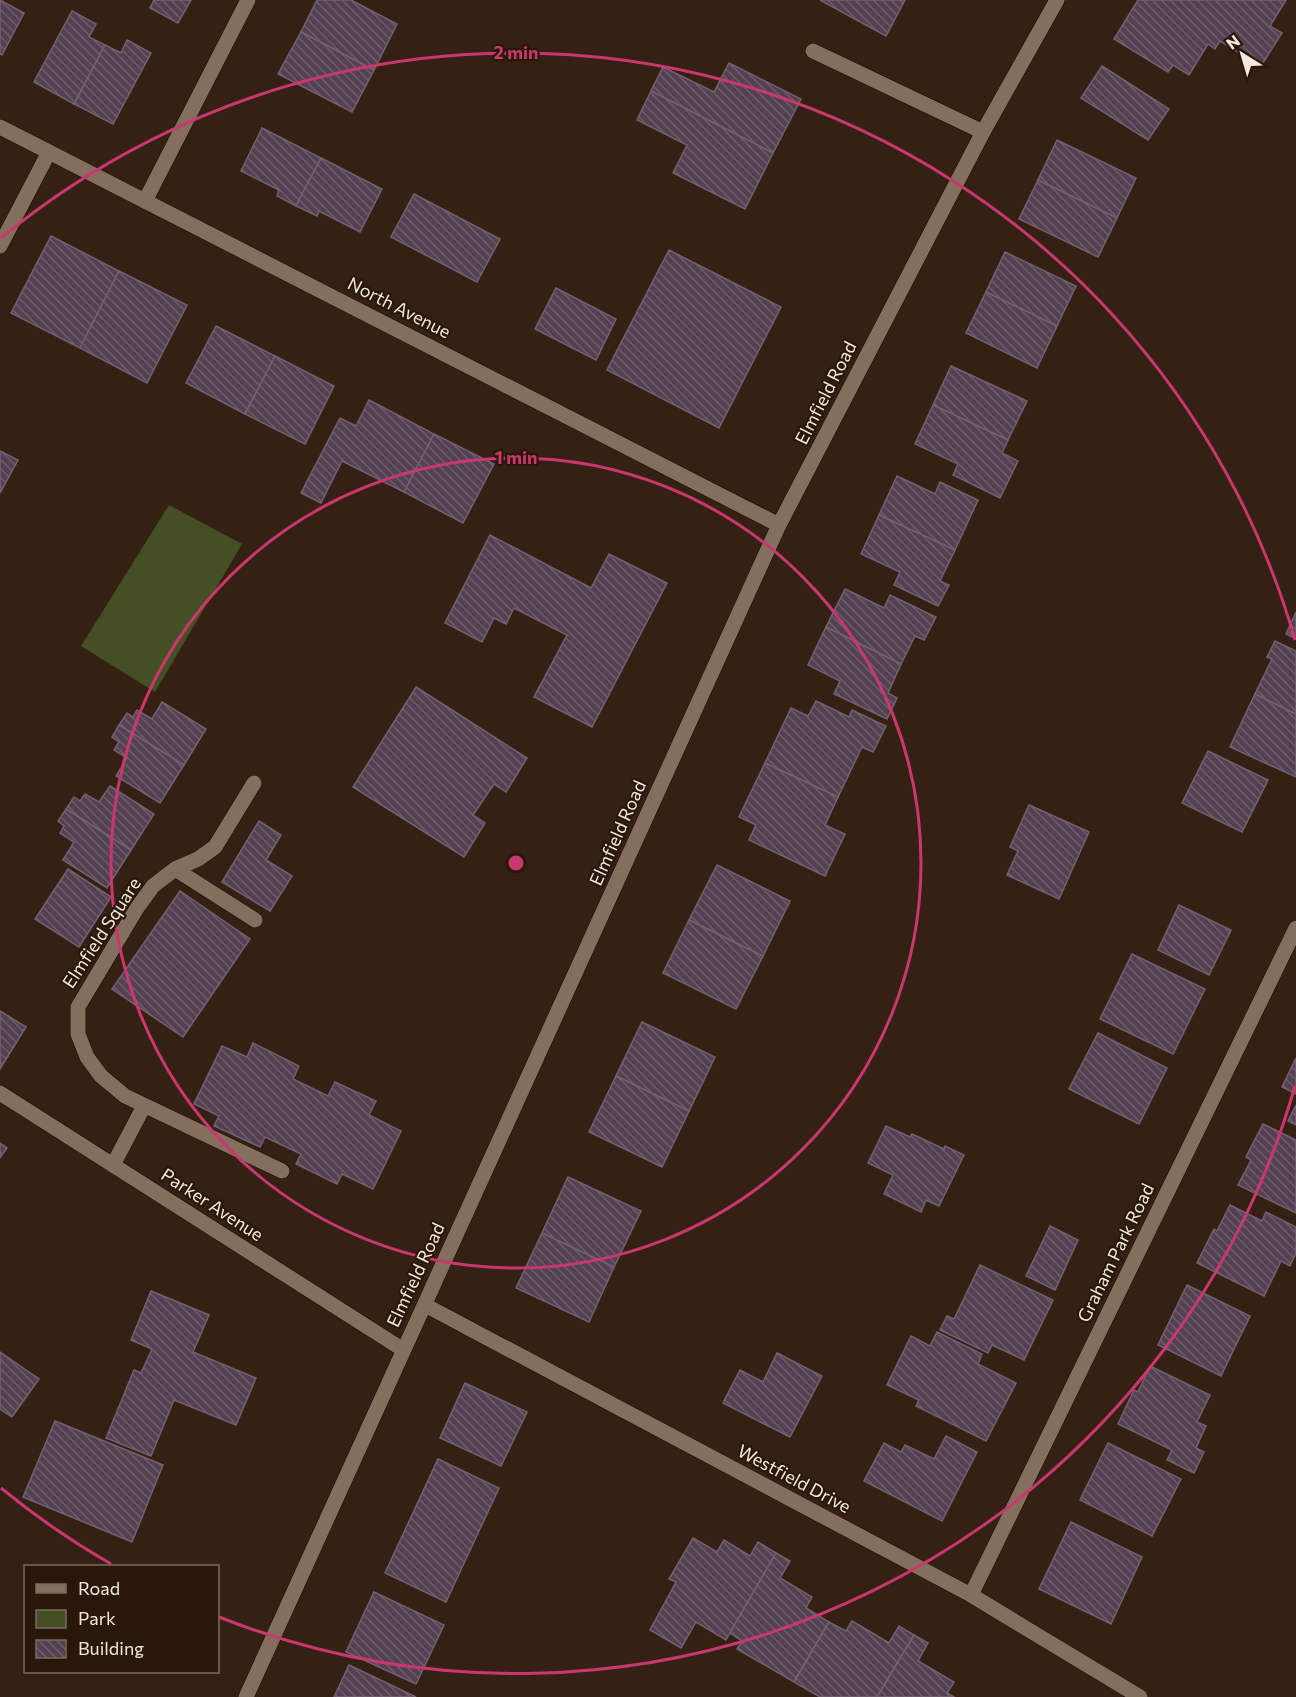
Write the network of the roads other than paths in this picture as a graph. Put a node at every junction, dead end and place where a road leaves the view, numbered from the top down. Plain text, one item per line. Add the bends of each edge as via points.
1 (248, 0) edge
2 (1057, 0) edge
3 (813, 51) dead end
4 (0, 127) edge
5 (984, 132) junction
6 (49, 152) junction
7 (145, 201) junction
8 (0, 246) edge
9 (779, 525) junction
10 (254, 783) dead end
11 (175, 869) junction
12 (255, 920) dead end
13 (1296, 928) edge
14 (0, 1093) edge
15 (144, 1106) junction
16 (113, 1165) junction
17 (282, 1171) dead end
18 (425, 1305) junction
19 (402, 1349) junction
20 (971, 1595) junction
21 (246, 1697) edge
22 (1140, 1697) edge

1 - 7 street
2 - 5 street, Elmfield Road
3 - 5 street
4 - 6 street, North Avenue
5 - 9 street, Elmfield Road
6 - 7 street, North Avenue
6 - 8 street
7 - 9 street, North Avenue
9 - 18 street, Elmfield Road
10 - 11 street, Elmfield Square via 215,847 198,860
11 - 12 street
11 - 15 street, Elmfield Square via 153,886 137,908 78,1007 78,1034 87,1057 101,1076
13 - 20 street, Graham Park Road
14 - 16 street, Parker Avenue
15 - 16 street
15 - 17 street, Elmfield Square
16 - 19 street, Parker Avenue
18 - 19 street, Elmfield Road
18 - 20 street, Westfield Drive
19 - 21 street, Elmfield Road
20 - 22 street, Westfield Drive

